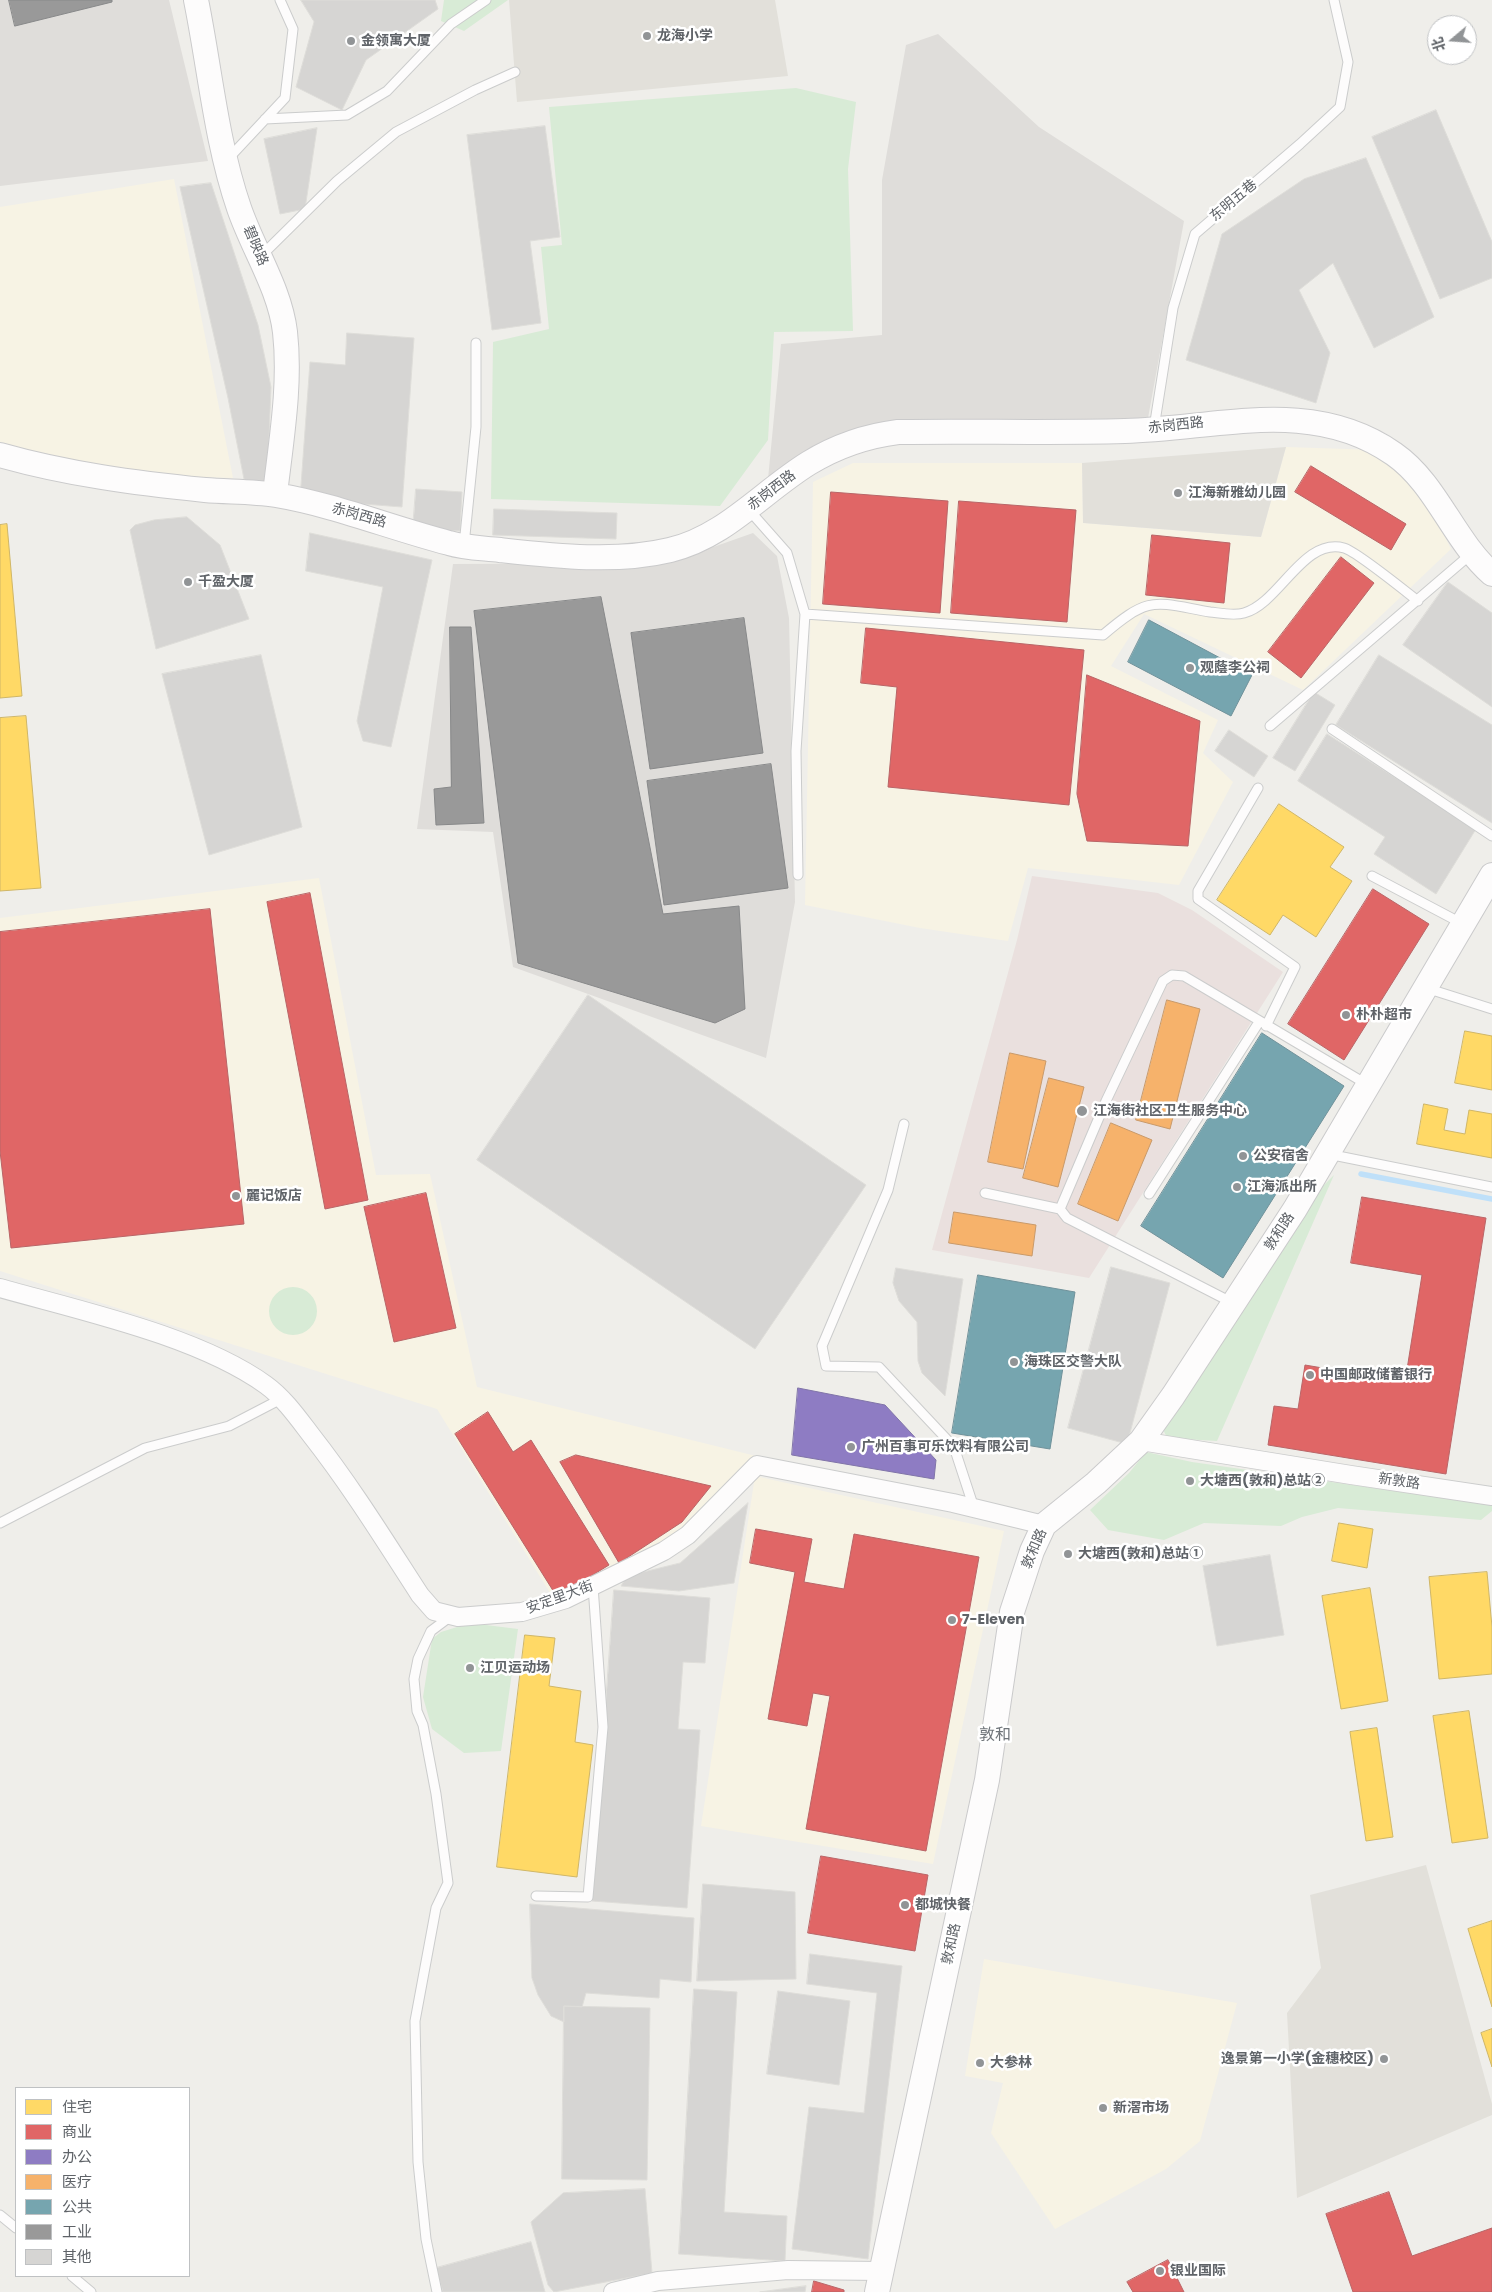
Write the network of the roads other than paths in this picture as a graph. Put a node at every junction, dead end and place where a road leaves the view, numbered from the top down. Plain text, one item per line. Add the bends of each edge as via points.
1 (196, 0) edge
2 (280, 0) edge
3 (486, 0) edge
4 (1334, 0) edge
5 (515, 72) dead end
6 (265, 119) junction
7 (226, 162) junction
8 (259, 258) junction
9 (476, 343) dead end
10 (1154, 429) junction
11 (0, 455) edge
12 (275, 494) junction
13 (748, 509) junction
14 (464, 546) junction
15 (1473, 552) junction
16 (1492, 574) edge
17 (1418, 601) junction
18 (805, 614) junction
19 (1270, 726) dead end
20 (1332, 730) dead end
21 (1258, 788) dead end
22 (1492, 836) edge
23 (798, 875) dead end
24 (1492, 875) edge
25 (1372, 876) dead end
26 (1463, 924) junction
27 (1426, 988) junction
28 (1492, 1009) edge
29 (1262, 1024) junction
30 (1368, 1085) junction
31 (904, 1124) dead end
32 (1328, 1154) junction
33 (1492, 1187) edge
34 (985, 1193) dead end
35 (1150, 1194) dead end
36 (1060, 1209) junction
37 (0, 1288) edge
38 (1234, 1303) junction
39 (281, 1399) junction
40 (1141, 1441) junction
41 (1492, 1496) edge
42 (974, 1508) junction
43 (0, 1523) edge
44 (1044, 1525) junction
45 (593, 1586) junction
46 (451, 1616) junction
47 (536, 1896) dead end
48 (0, 2215) edge
49 (15, 2227) edge
50 (73, 2277) edge
51 (879, 2281) edge
52 (91, 2292) edge
53 (437, 2292) edge
54 (614, 2292) edge

1 - 7 street, 碧映路
2 - 6 lane via 293,29 285,98
3 - 6 lane via 451,24 387,91 347,115
4 - 10 lane, 东明五巷 via 1348,62 1340,107 1195,234 1173,308
5 - 8 lane via 396,132 337,181
6 - 7 lane
7 - 8 street, 碧映路
8 - 12 street, 碧映路 via 278,302 287,354
9 - 14 lane via 476,427
10 - 13 street, 赤岗西路 via 898,432 879,435 856,441 808,464
10 - 15 street, 赤岗西路 via 1286,419 1328,425 1370,440 1395,454 1420,479
11 - 12 street, 赤岗西路 via 43,467 119,481
12 - 14 street, 赤岗西路 via 347,511
13 - 14 street, 赤岗西路 via 696,542 640,554 588,556
13 - 18 lane via 787,554
15 - 16 street, 赤岗西路
15 - 17 lane
17 - 18 lane via 1346,548 1330,547 1313,553 1258,607 1242,614 1222,614 1156,603 1128,614 1103,635
17 - 19 lane
18 - 23 lane via 796,751
20 - 22 lane
21 - 29 lane via 1198,891 1198,899 1295,967
24 - 26 street, 敦和路
25 - 26 lane
26 - 27 street, 敦和路
27 - 28 lane
27 - 30 street, 敦和路
29 - 30 lane
29 - 35 lane
29 - 36 lane via 1184,976 1172,976 1163,981 1106,1101
30 - 32 street, 敦和路
31 - 42 lane via 888,1190 822,1346 824,1359 826,1366 879,1367 954,1447
32 - 33 lane
32 - 38 street, 敦和路
34 - 36 lane
36 - 38 lane via 1067,1218
37 - 39 street, 安定里大街 via 174,1340 232,1364 267,1385
38 - 40 street, 敦和路
39 - 43 lane via 229,1426 145,1448
39 - 46 street, 安定里大街 via 334,1464 420,1595 434,1611
40 - 41 street, 新敦路
40 - 44 street, 敦和路
42 - 44 street
42 - 45 street, 安定里大街 via 757,1465 688,1535 664,1551
44 - 51 street, 敦和路 via 1012,1612 987,1780
45 - 46 street, 安定里大街 via 522,1612
45 - 47 lane via 603,1727 588,1897
46 - 53 lane via 431,1631 418,1659 414,1679 417,1711 423,1725 436,1794 448,1883 436,1908 415,2021 418,2162 426,2240
48 - 49 lane
50 - 52 lane
51 - 54 street via 778,2270 658,2281

